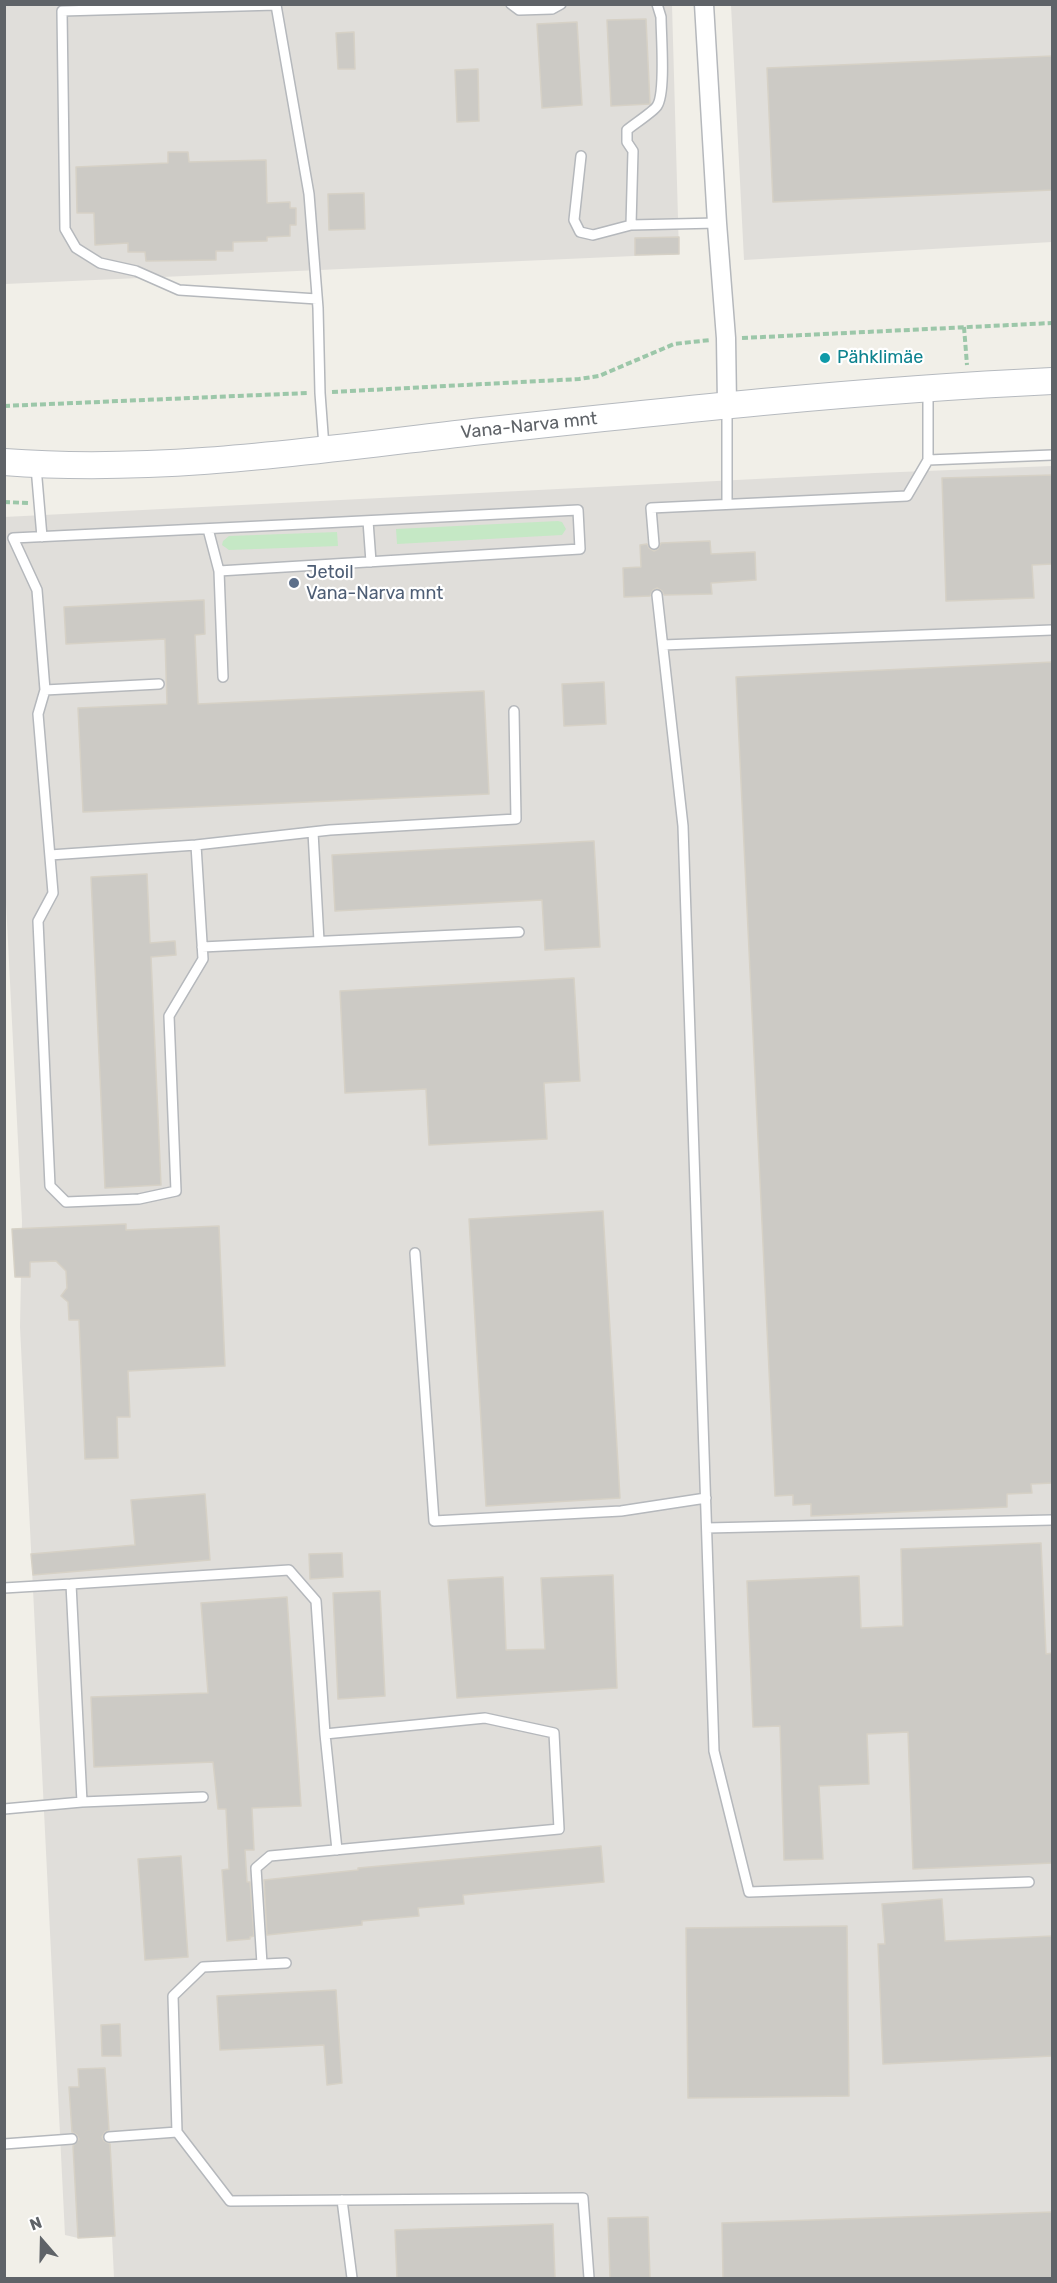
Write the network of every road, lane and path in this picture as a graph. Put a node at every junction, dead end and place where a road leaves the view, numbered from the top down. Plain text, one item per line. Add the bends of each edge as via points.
1 (511, 4) edge
2 (561, 4) edge
3 (657, 4) edge
4 (704, 4) edge
5 (276, 5) edge
6 (60, 8) edge
7 (581, 156) dead end
8 (717, 223) junction
9 (631, 225) junction
10 (317, 298) junction
11 (1053, 323) edge
12 (964, 327) junction
13 (726, 338) junction
14 (968, 372) dead end
15 (1053, 381) edge
16 (928, 389) junction
17 (320, 393) junction
18 (727, 404) junction
19 (4, 406) edge
20 (324, 449) junction
21 (1053, 455) edge
22 (928, 460) junction
23 (4, 462) edge
24 (36, 464) junction
25 (4, 502) edge
26 (39, 504) junction
27 (727, 504) junction
28 (368, 521) junction
29 (208, 529) junction
30 (42, 537) junction
31 (654, 544) dead end
32 (371, 562) junction
33 (219, 571) junction
34 (657, 595) dead end
35 (1053, 630) edge
36 (663, 645) junction
37 (223, 677) dead end
38 (159, 684) dead end
39 (45, 690) junction
40 (514, 711) dead end
41 (313, 832) junction
42 (196, 845) junction
43 (50, 855) junction
44 (519, 932) dead end
45 (319, 941) junction
46 (202, 947) junction
47 (415, 1252) dead end
48 (706, 1498) junction
49 (1053, 1520) edge
50 (706, 1528) junction
51 (71, 1584) junction
52 (4, 1588) edge
53 (325, 1734) junction
54 (203, 1797) dead end
55 (82, 1802) junction
56 (4, 1809) edge
57 (337, 1850) junction
58 (1029, 1882) dead end
59 (286, 1963) dead end
60 (262, 1964) junction
61 (177, 2132) junction
62 (109, 2137) dead end
63 (72, 2139) dead end
64 (4, 2144) edge
65 (342, 2200) junction
66 (352, 2278) edge
67 (589, 2278) edge

1 - 2 lane via 519,10 552,9
3 - 9 lane via 662,95 656,108 627,130 627,142 633,151
4 - 8 street
5 - 6 lane
5 - 10 lane via 309,194
6 - 10 lane via 65,229 76,249 100,263 136,271 179,290
7 - 9 lane via 574,220 580,232 593,235
8 - 9 lane
8 - 13 street
10 - 17 lane
11 - 12 path
12 - 13 path
12 - 14 path
13 - 17 path via 674,344 579,380
13 - 18 street
15 - 16 main road, Vana-Narva mnt
16 - 18 main road, Vana-Narva mnt
16 - 22 lane
17 - 19 path
17 - 20 lane
18 - 20 main road, Vana-Narva mnt
18 - 27 lane
20 - 24 main road, Vana-Narva mnt via 183,463
21 - 22 lane
22 - 27 lane via 907,496
23 - 24 main road, Vana-Narva mnt
24 - 26 lane
25 - 26 path
26 - 30 lane
27 - 31 lane via 651,508
28 - 29 lane
28 - 32 lane
28 - 32 lane via 578,510 580,549
29 - 30 lane
29 - 33 lane
30 - 39 lane via 13,538 37,590
32 - 33 lane
33 - 37 lane
34 - 36 lane
35 - 36 lane
36 - 48 lane via 683,826
38 - 39 lane
39 - 43 lane via 38,714
40 - 41 lane via 516,819
41 - 42 lane
41 - 45 lane
42 - 43 lane
42 - 46 lane
43 - 46 lane via 53,893 38,921 50,1186 66,1202 139,1199 176,1191 168,1016 203,959
44 - 45 lane
45 - 46 lane
47 - 48 lane via 434,1521 621,1511
48 - 50 lane
49 - 50 lane
50 - 58 lane via 714,1750 749,1892
51 - 52 lane
51 - 53 lane via 290,1570 316,1601
51 - 55 lane
53 - 57 lane
53 - 57 lane via 485,1718 554,1733 559,1829
54 - 55 lane
55 - 56 lane
57 - 60 lane via 270,1856 256,1868
59 - 60 lane
60 - 61 lane via 203,1967 173,1996
61 - 62 lane
61 - 65 lane via 230,2201
63 - 64 lane
65 - 66 lane
65 - 67 lane via 583,2198

